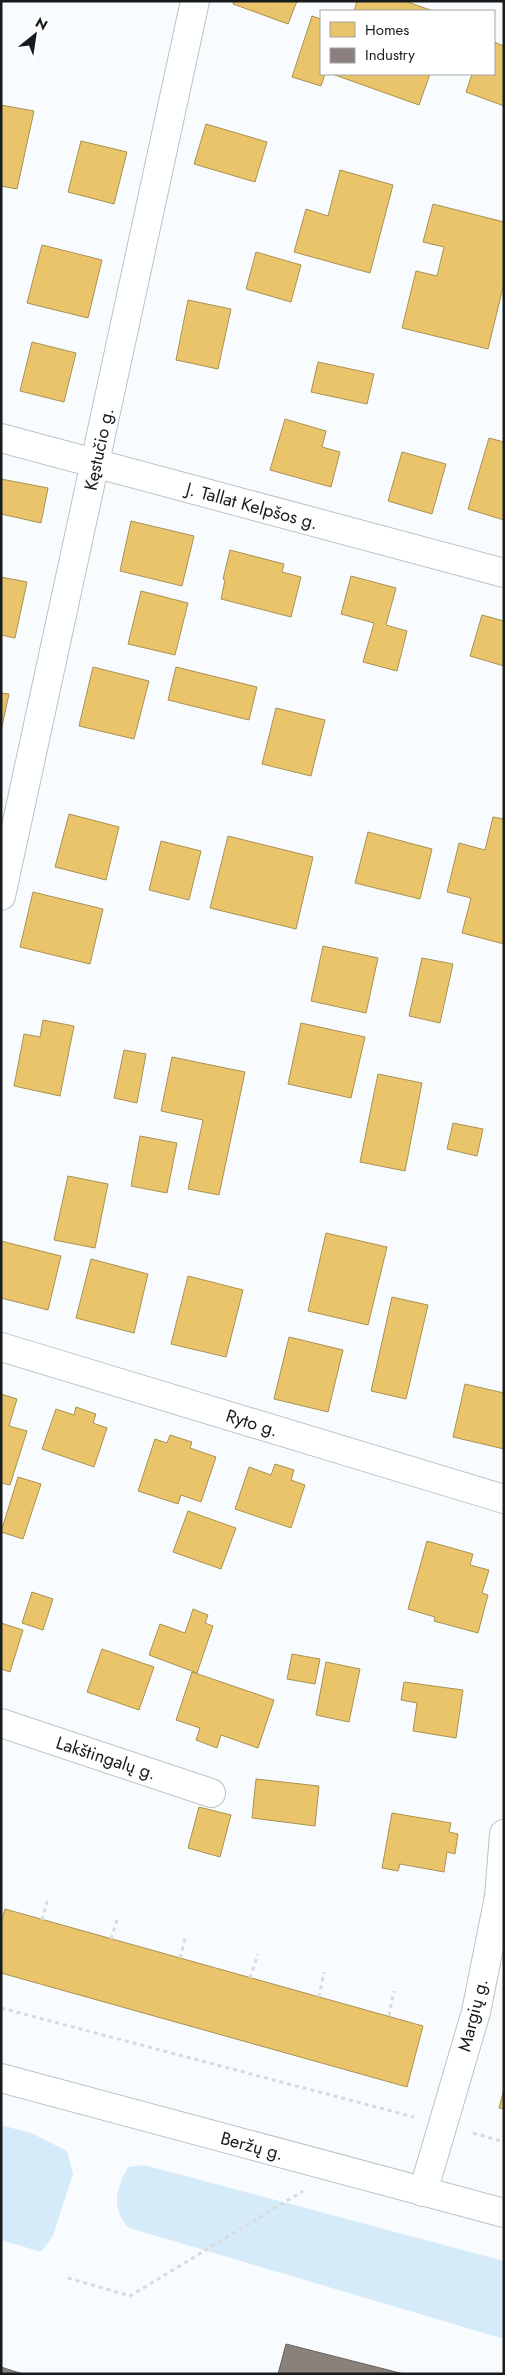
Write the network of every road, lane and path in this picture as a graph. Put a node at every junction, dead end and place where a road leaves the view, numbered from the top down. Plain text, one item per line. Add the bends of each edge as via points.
1 (195, 1) edge
2 (1, 438) edge
3 (96, 464) junction
4 (504, 573) edge
5 (1, 896) edge
6 (1, 1347) edge
7 (504, 1499) edge
8 (1, 1723) edge
9 (211, 1792) dead end
10 (504, 1834) edge
11 (48, 1898) dead end
12 (118, 1917) dead end
13 (42, 1920) dead end
14 (186, 1935) dead end
15 (111, 1939) dead end
16 (258, 1954) dead end
17 (180, 1958) dead end
18 (324, 1972) dead end
19 (250, 1978) dead end
20 (394, 1991) dead end
21 (318, 1997) dead end
22 (1, 2008) edge
23 (389, 2016) dead end
24 (1, 2078) edge
25 (443, 2125) junction
26 (504, 2142) edge
27 (340, 2169) junction
28 (423, 2192) junction
29 (504, 2213) edge
30 (68, 2278) dead end

1 - 3 street, Kęstučio g.
2 - 3 street, J. Tallat Kelpšos g.
3 - 4 street, J. Tallat Kelpšos g.
3 - 5 street, Kęstučio g.
6 - 7 street, Ryto g.
8 - 9 street, Lakštingalų g.
10 - 25 street, Margių g. via 498,1897 476,2012
11 - 13 path
12 - 15 path
14 - 17 path
16 - 19 path
18 - 21 path
20 - 23 path
22 - 25 path
24 - 27 street, Beržų g.
25 - 26 path
25 - 28 street, Margių g.
27 - 28 street, Beržų g.
27 - 30 path via 130,2296
28 - 29 street, Beržų g.

